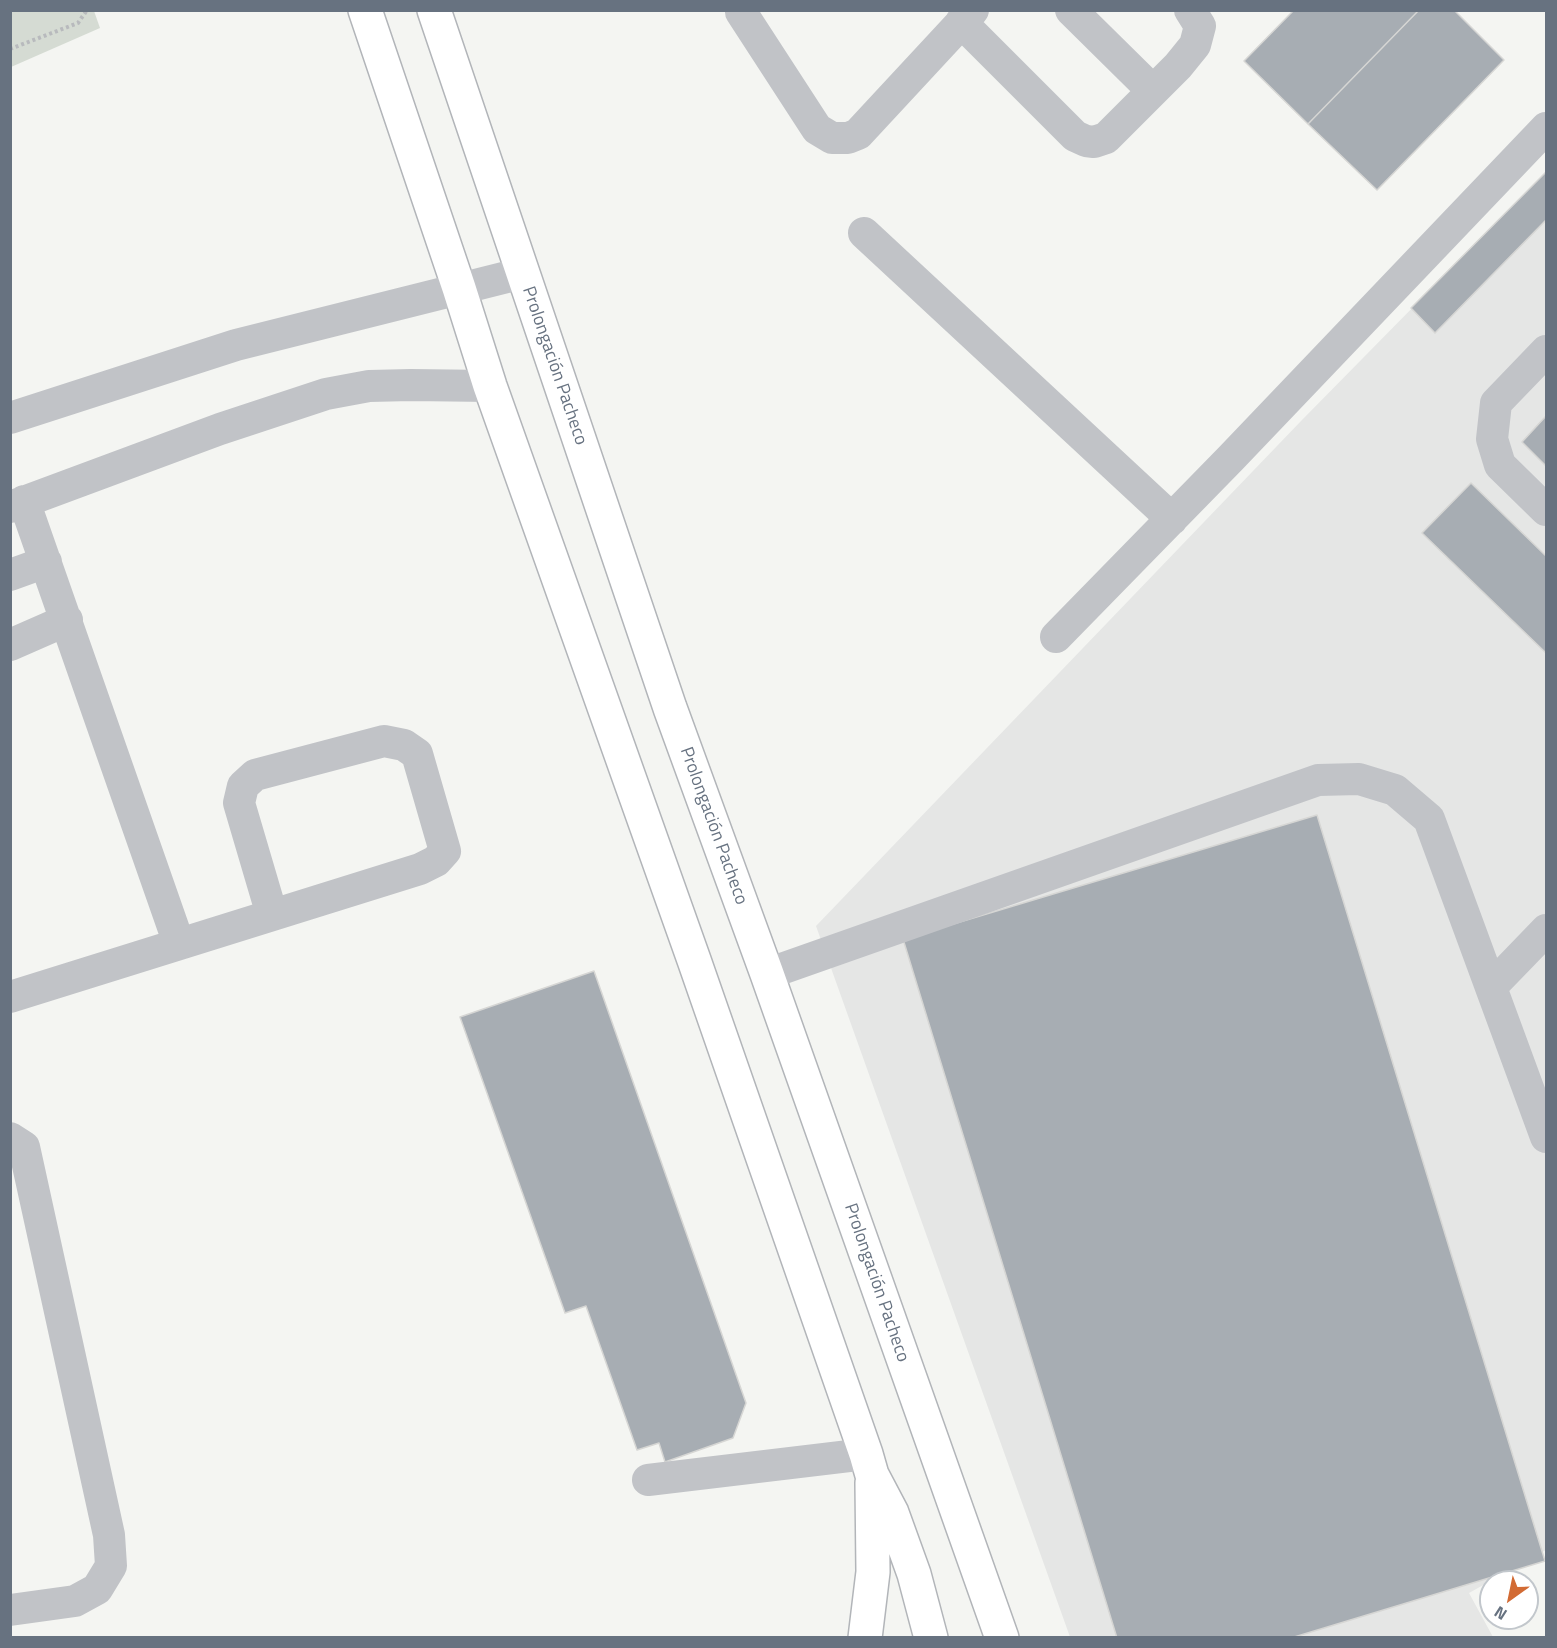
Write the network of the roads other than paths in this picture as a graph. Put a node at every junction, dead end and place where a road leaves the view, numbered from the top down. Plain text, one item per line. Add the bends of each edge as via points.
1 (365, 10) edge
2 (434, 10) edge
3 (1071, 10) edge
4 (1190, 10) edge
5 (741, 12) dead end
6 (967, 16) edge
7 (1153, 91) junction
8 (1546, 128) edge
9 (864, 233) dead end
10 (523, 273) junction
11 (459, 288) junction
12 (1546, 351) edge
13 (490, 386) junction
14 (10, 418) edge
15 (17, 504) edge
16 (1546, 510) edge
17 (1172, 519) junction
18 (46, 562) junction
19 (10, 575) edge
20 (67, 620) junction
21 (1056, 637) dead end
22 (10, 645) edge
23 (272, 915) junction
24 (1546, 930) edge
25 (179, 944) junction
26 (767, 974) junction
27 (1491, 987) junction
28 (10, 997) edge
29 (1546, 1137) edge
30 (10, 1138) edge
31 (869, 1465) junction
32 (648, 1480) dead end
33 (10, 1610) edge
34 (865, 1638) edge
35 (931, 1638) edge
36 (1002, 1638) edge

1 - 11 main road
2 - 10 main road, Prolongación Pacheco
3 - 7 lane
4 - 7 lane via 1200,26 1195,45
5 - 6 lane via 817,129 831,138 858,134
6 - 7 lane via 1075,136 1086,141 1106,138
8 - 17 lane
9 - 17 lane
10 - 11 lane
10 - 26 main road, Prolongación Pacheco via 666,697
11 - 13 main road
11 - 14 lane via 236,345
12 - 16 lane via 1496,403 1492,439 1500,465
13 - 15 lane via 369,386 326,394
13 - 31 main road
15 - 18 lane
17 - 21 lane
18 - 19 lane
18 - 20 lane
20 - 22 lane
20 - 25 lane
23 - 23 lane via 436,861 445,851 417,754 404,745 384,741 255,775 243,786 239,803
23 - 25 lane
24 - 27 lane
25 - 28 lane
26 - 27 lane via 1318,780 1359,778 1395,790 1429,819
26 - 36 main road, Prolongación Pacheco
27 - 29 lane
30 - 33 lane via 24,1148 109,1535 111,1566 97,1588 75,1601
31 - 32 lane
31 - 34 main road via 873,1572
31 - 35 main road via 914,1574

